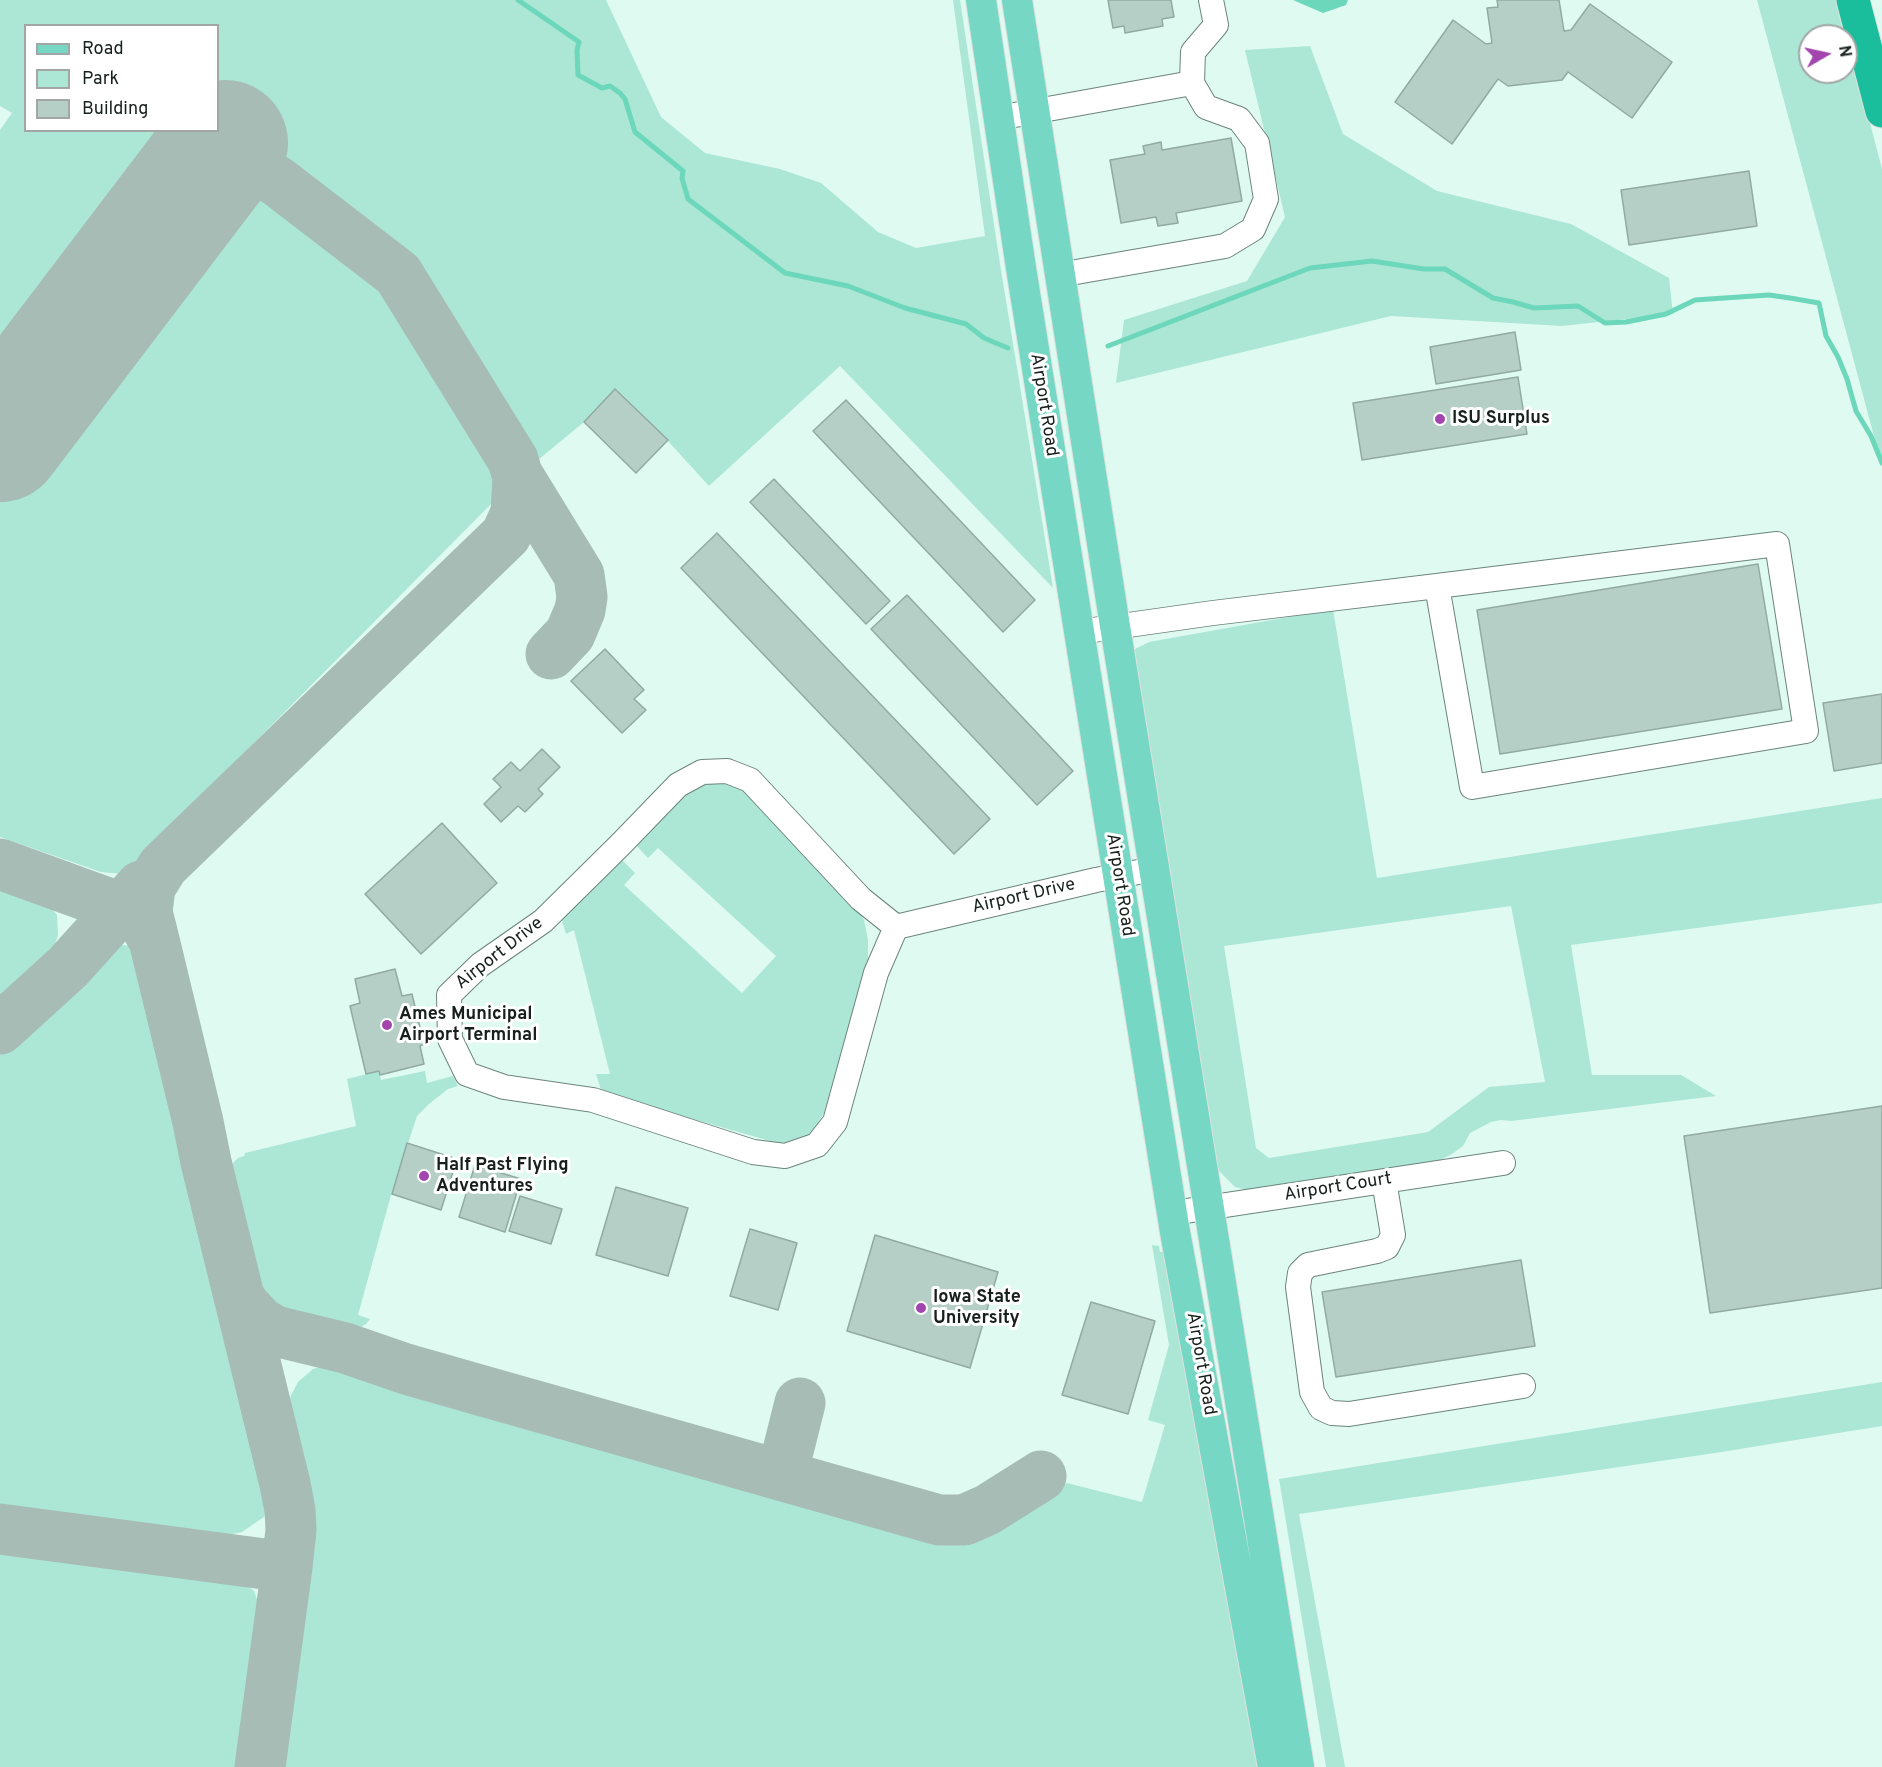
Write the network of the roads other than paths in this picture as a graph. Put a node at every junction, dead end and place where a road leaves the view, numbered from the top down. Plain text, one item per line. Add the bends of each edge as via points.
1 (981, 0) edge
2 (1017, 0) edge
3 (1211, 0) edge
4 (1853, 0) edge
5 (1192, 83) junction
6 (1882, 111) edge
7 (1034, 112) junction
8 (998, 118) junction
9 (1059, 275) junction
10 (1437, 586) junction
11 (1115, 626) junction
12 (1080, 632) junction
13 (1154, 869) junction
14 (1118, 875) junction
15 (896, 927) junction
16 (1503, 1162) dead end
17 (1384, 1181) junction
18 (1209, 1208) junction
19 (1173, 1213) junction
20 (1523, 1386) dead end
21 (1273, 1767) edge
22 (1299, 1767) edge

1 - 8 main road, Airport Road
2 - 7 main road, Airport Road
3 - 5 street via 1215,25 1193,52
4 - 6 highway
5 - 7 street
5 - 9 street via 1206,107 1239,119 1257,143 1266,198 1253,229 1225,246
7 - 8 street
7 - 9 main road, Airport Road
8 - 12 main road, Airport Road
9 - 11 main road, Airport Road
10 - 10 street via 1472,787 1806,731 1777,544
10 - 11 street
11 - 12 street
11 - 13 main road, Airport Road
12 - 14 main road, Airport Road
13 - 14 street, Airport Drive
13 - 18 main road, Airport Road
14 - 15 street, Airport Drive
14 - 19 main road, Airport Road
15 - 15 street, Airport Drive via 876,973 835,1122 818,1145 785,1156 753,1152 593,1100 504,1087 467,1074 450,1040 449,995 480,965 543,921 678,785 702,772 727,771 750,780 861,899
16 - 17 street, Airport Court
17 - 18 street, Airport Court
17 - 20 street via 1393,1235 1387,1247 1308,1265 1300,1273 1298,1287 1312,1392 1321,1408 1349,1414
18 - 19 street, Airport Court
18 - 22 main road, Airport Road
19 - 21 main road, Airport Road

